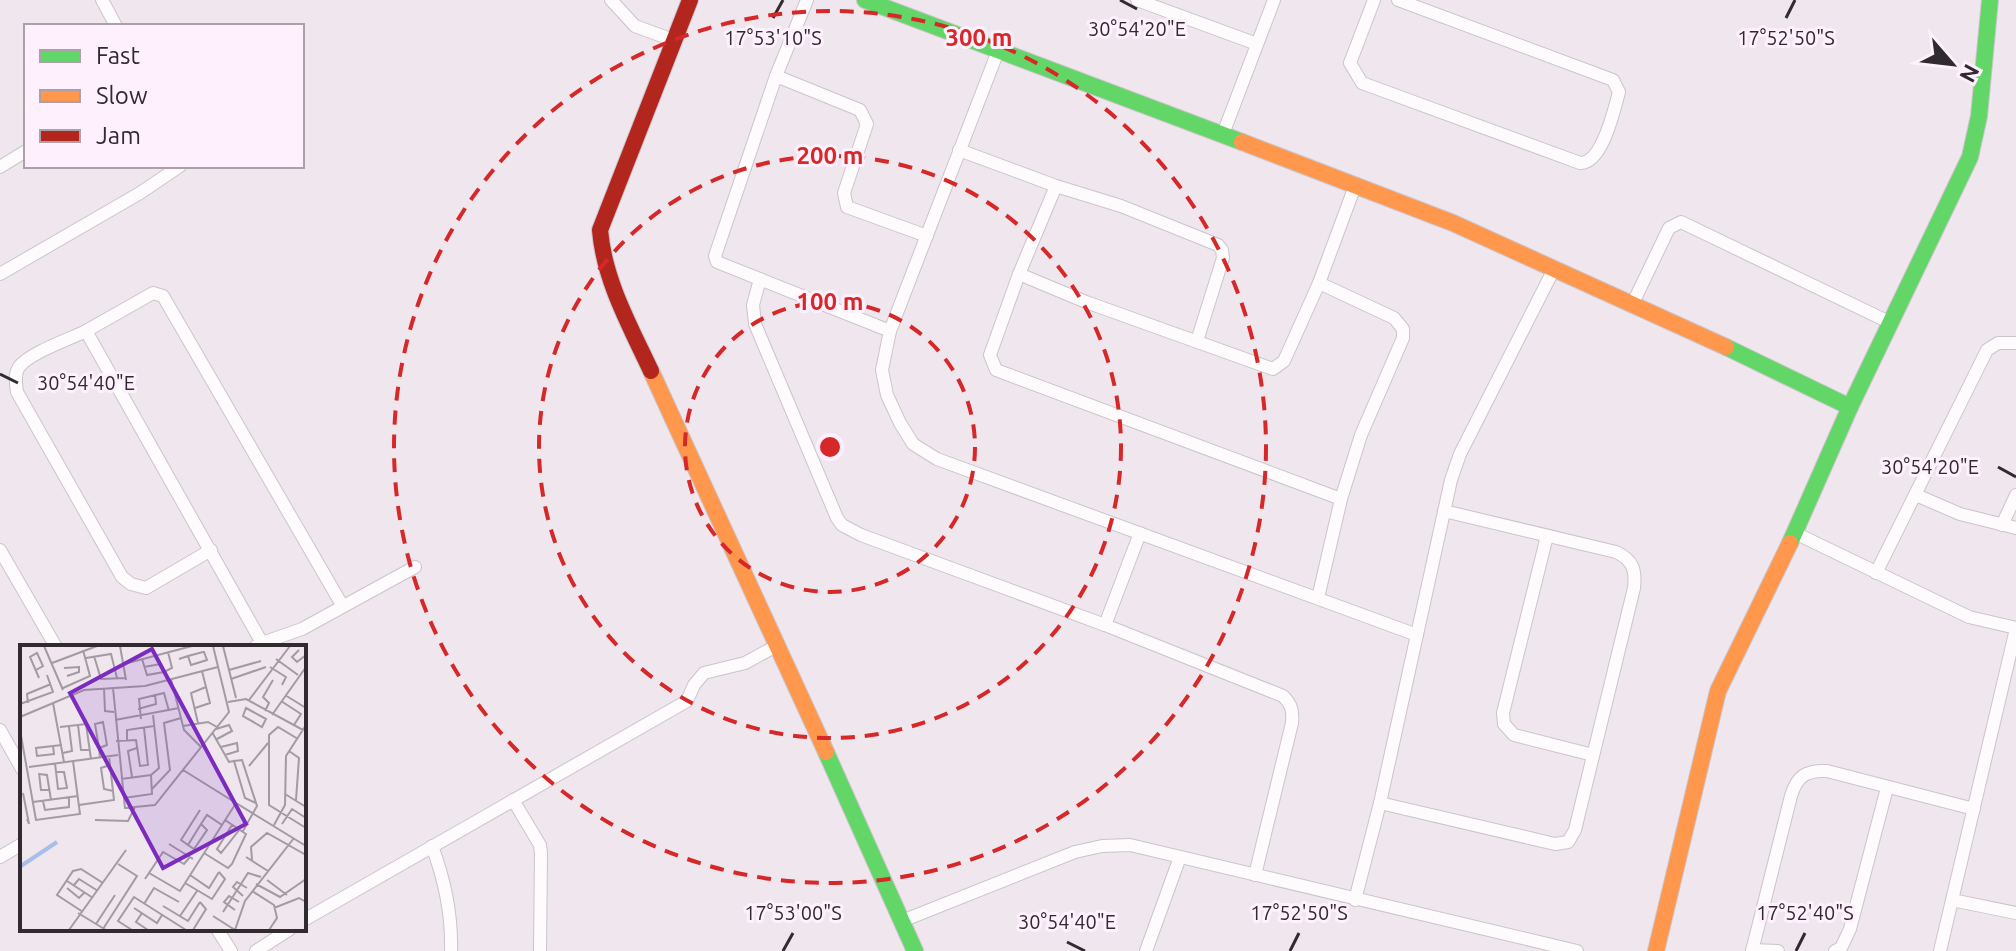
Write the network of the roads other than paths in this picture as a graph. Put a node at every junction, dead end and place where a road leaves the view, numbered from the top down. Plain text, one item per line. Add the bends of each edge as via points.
1 (102, 0) edge
2 (611, 0) edge
3 (690, 0) edge
4 (807, 0) edge
5 (865, 0) edge
6 (1137, 0) edge
7 (1182, 0) edge
8 (1274, 0) edge
9 (1374, 0) edge
10 (1398, 0) edge
11 (1990, 0) edge
12 (1177, 14) junction
13 (115, 24) edge
14 (673, 40) junction
15 (1257, 44) junction
16 (998, 51) junction
17 (776, 76) junction
18 (1223, 134) junction
19 (959, 150) junction
20 (24, 152) edge
21 (0, 167) edge
22 (177, 168) edge
23 (1056, 186) junction
24 (1355, 186) junction
25 (927, 236) junction
26 (1554, 269) junction
27 (0, 274) edge
28 (1019, 274) junction
29 (760, 279) junction
30 (1319, 283) junction
31 (1633, 303) junction
32 (1891, 323) junction
33 (86, 331) junction
34 (890, 331) junction
35 (1197, 341) junction
36 (2016, 343) edge
37 (1850, 407) junction
38 (1916, 495) junction
39 (2016, 495) edge
40 (1341, 499) junction
41 (1444, 511) junction
42 (2002, 525) junction
43 (2016, 528) edge
44 (1140, 533) junction
45 (1795, 533) junction
46 (1547, 536) junction
47 (0, 550) edge
48 (211, 550) junction
49 (415, 567) dead end
50 (1876, 573) junction
51 (1318, 598) junction
52 (342, 605) junction
53 (1105, 625) junction
54 (2016, 629) edge
55 (1417, 635) junction
56 (55, 645) edge
57 (258, 645) edge
58 (778, 645) junction
59 (0, 730) edge
60 (1593, 755) junction
61 (20, 765) edge
62 (1887, 788) junction
63 (513, 800) junction
64 (1380, 803) junction
65 (1974, 809) junction
66 (20, 845) edge
67 (432, 846) junction
68 (0, 857) edge
69 (1180, 857) junction
70 (1255, 875) junction
71 (1355, 900) junction
72 (1952, 900) junction
73 (2016, 913) edge
74 (306, 919) edge
75 (902, 921) junction
76 (218, 931) edge
77 (287, 931) edge
78 (1752, 950) edge
79 (231, 951) edge
80 (256, 951) edge
81 (451, 951) edge
82 (540, 951) edge
83 (915, 951) edge
84 (1146, 951) edge
85 (1577, 951) edge
86 (1656, 951) edge
87 (1778, 951) edge
88 (1835, 951) edge
89 (1940, 951) edge

1 - 13 street
2 - 14 street via 635,26
3 - 14 street
4 - 17 street
5 - 16 street
6 - 12 street
7 - 12 street
8 - 15 street
9 - 10 street via 1350,63 1362,83 1580,163 1593,160 1619,92 1613,80
11 - 32 street via 1975,141
12 - 15 street
14 - 58 street via 600,230 604,262
15 - 18 street
16 - 18 street
16 - 19 street
17 - 25 street via 860,110 864,117 867,124 844,193 847,207
17 - 29 street via 715,256 717,262
18 - 24 street
19 - 23 street
19 - 25 street
20 - 21 street
22 - 27 street
23 - 28 street
23 - 35 street via 1218,245 1223,258
24 - 26 street
24 - 30 street
25 - 34 street
26 - 31 street
26 - 41 street via 1460,454
28 - 35 street
28 - 40 street via 990,355 996,370
29 - 34 street
29 - 53 street via 753,305 755,324 842,525
30 - 35 street via 1284,361 1273,369
30 - 40 street via 1394,318 1403,329
31 - 32 street via 1669,228 1681,222
31 - 37 street
32 - 37 street
33 - 48 street
33 - 48 street via 28,359 19,367 17,392 122,577 146,588
33 - 52 street via 153,293 163,296
34 - 44 street via 883,381 913,444 937,459
36 - 38 street via 1998,343 1987,350
37 - 45 street
38 - 42 street
38 - 50 street
39 - 42 street
40 - 51 street
41 - 46 street
41 - 55 street
42 - 43 street
44 - 51 street
44 - 53 street
45 - 50 street
45 - 86 street via 1713,704
46 - 60 street via 1616,552 1634,568 1634,588
46 - 60 street via 1504,724 1514,735
47 - 56 street
48 - 57 street
49 - 52 street
50 - 54 street via 1969,617
51 - 55 street
52 - 57 street via 302,629
53 - 70 street via 1289,702 1292,723
54 - 65 street
55 - 64 street
58 - 63 street via 745,663 704,673 687,701
58 - 75 street
59 - 61 street
60 - 64 street via 1575,830 1562,844
62 - 65 street
62 - 78 street via 1827,771 1800,776
62 - 88 street via 1850,929
63 - 67 street
63 - 82 street via 540,845
64 - 71 street
65 - 72 street
66 - 68 street
67 - 74 street
67 - 81 street via 441,870
69 - 70 street
69 - 75 street via 1130,845 1075,852
69 - 84 street
70 - 71 street
71 - 85 street
72 - 73 street
72 - 89 street
75 - 83 street
76 - 79 street
77 - 80 street
78 - 87 street

